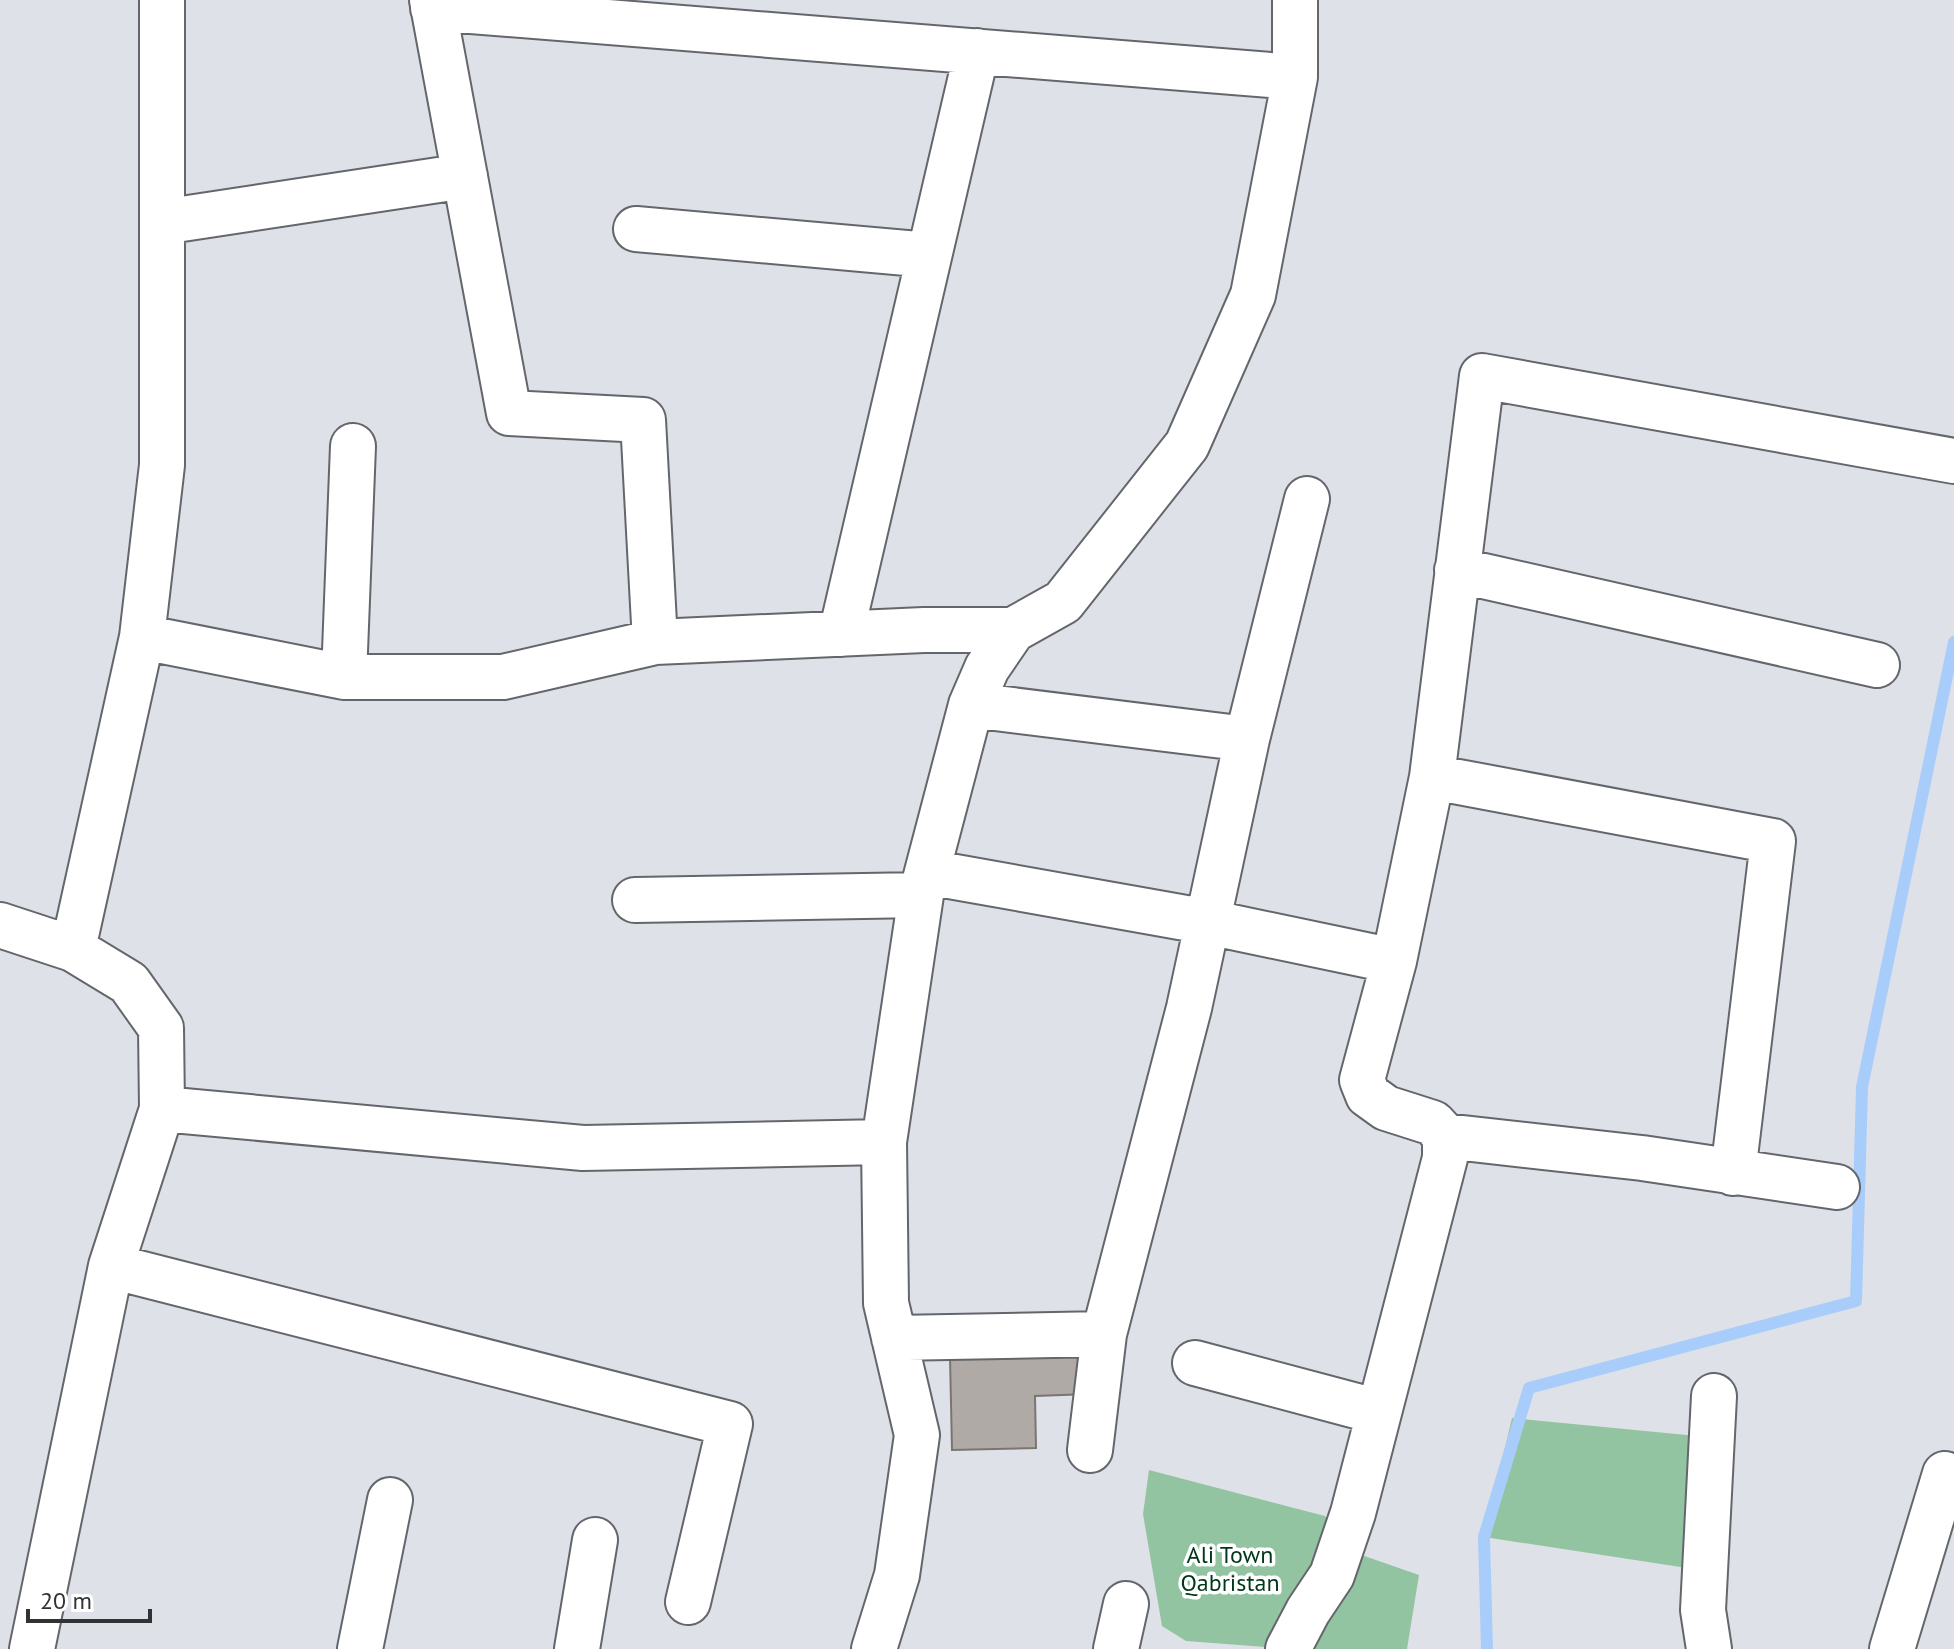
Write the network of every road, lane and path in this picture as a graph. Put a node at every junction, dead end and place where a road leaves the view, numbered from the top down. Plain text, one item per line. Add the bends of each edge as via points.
1 (162, 0) edge
2 (1295, 0) edge
3 (433, 4) edge
4 (977, 51) junction
5 (1295, 77) junction
6 (465, 176) junction
7 (162, 222) junction
8 (636, 229) dead end
9 (929, 255) junction
10 (353, 446) dead end
11 (1950, 460) edge
12 (1307, 499) dead end
13 (1457, 570) junction
14 (1013, 630) junction
15 (841, 634) junction
16 (142, 637) junction
17 (655, 642) junction
18 (1877, 665) dead end
19 (344, 677) junction
20 (971, 705) junction
21 (1247, 739) junction
22 (1432, 777) junction
23 (924, 884) junction
24 (635, 900) dead end
25 (1208, 922) junction
26 (0, 925) edge
27 (73, 949) junction
28 (1394, 961) junction
29 (162, 1109) junction
30 (1445, 1136) junction
31 (884, 1142) junction
32 (1733, 1173) junction
33 (1837, 1187) dead end
34 (111, 1266) junction
35 (1104, 1334) junction
36 (894, 1338) junction
37 (1195, 1363) dead end
38 (1714, 1396) dead end
39 (1379, 1412) junction
40 (1090, 1450) dead end
41 (1945, 1474) dead end
42 (390, 1500) dead end
43 (595, 1540) dead end
44 (688, 1602) dead end
45 (1126, 1604) dead end
46 (32, 1649) edge
47 (360, 1649) edge
48 (577, 1649) edge
49 (874, 1649) edge
50 (1116, 1649) edge
51 (1288, 1649) edge
52 (1709, 1649) edge
53 (1892, 1649) edge

1 - 7 street
2 - 5 street
3 - 4 street
3 - 6 street
4 - 5 street
4 - 9 street
5 - 14 street via 1253,295 1187,445 1063,602
6 - 7 street
6 - 17 street via 509,413 643,420
7 - 16 street via 162,465
8 - 9 street
9 - 15 street
10 - 19 street
11 - 13 street via 1482,376
12 - 21 street
13 - 18 street
13 - 22 street
14 - 15 street
14 - 20 street via 987,668
15 - 17 street
16 - 19 street
16 - 27 street
17 - 19 street via 503,677
20 - 21 street
20 - 23 street
21 - 25 street
22 - 28 street
22 - 32 street via 1773,841
23 - 24 street
23 - 25 street
23 - 31 street
25 - 28 street
25 - 35 street
26 - 27 street
27 - 29 street via 129,983 161,1028
28 - 30 street via 1362,1080 1368,1095 1386,1108 1433,1123
29 - 31 street via 583,1148
29 - 34 street
30 - 32 street
30 - 39 street via 1445,1158
31 - 36 street via 886,1303
32 - 33 street
34 - 44 street via 730,1424
34 - 46 street
35 - 36 street
35 - 40 street
36 - 49 street via 917,1435 897,1575
37 - 39 street
38 - 52 street via 1703,1610
39 - 51 street via 1332,1575
41 - 53 street
42 - 47 street
43 - 48 street
45 - 50 street

